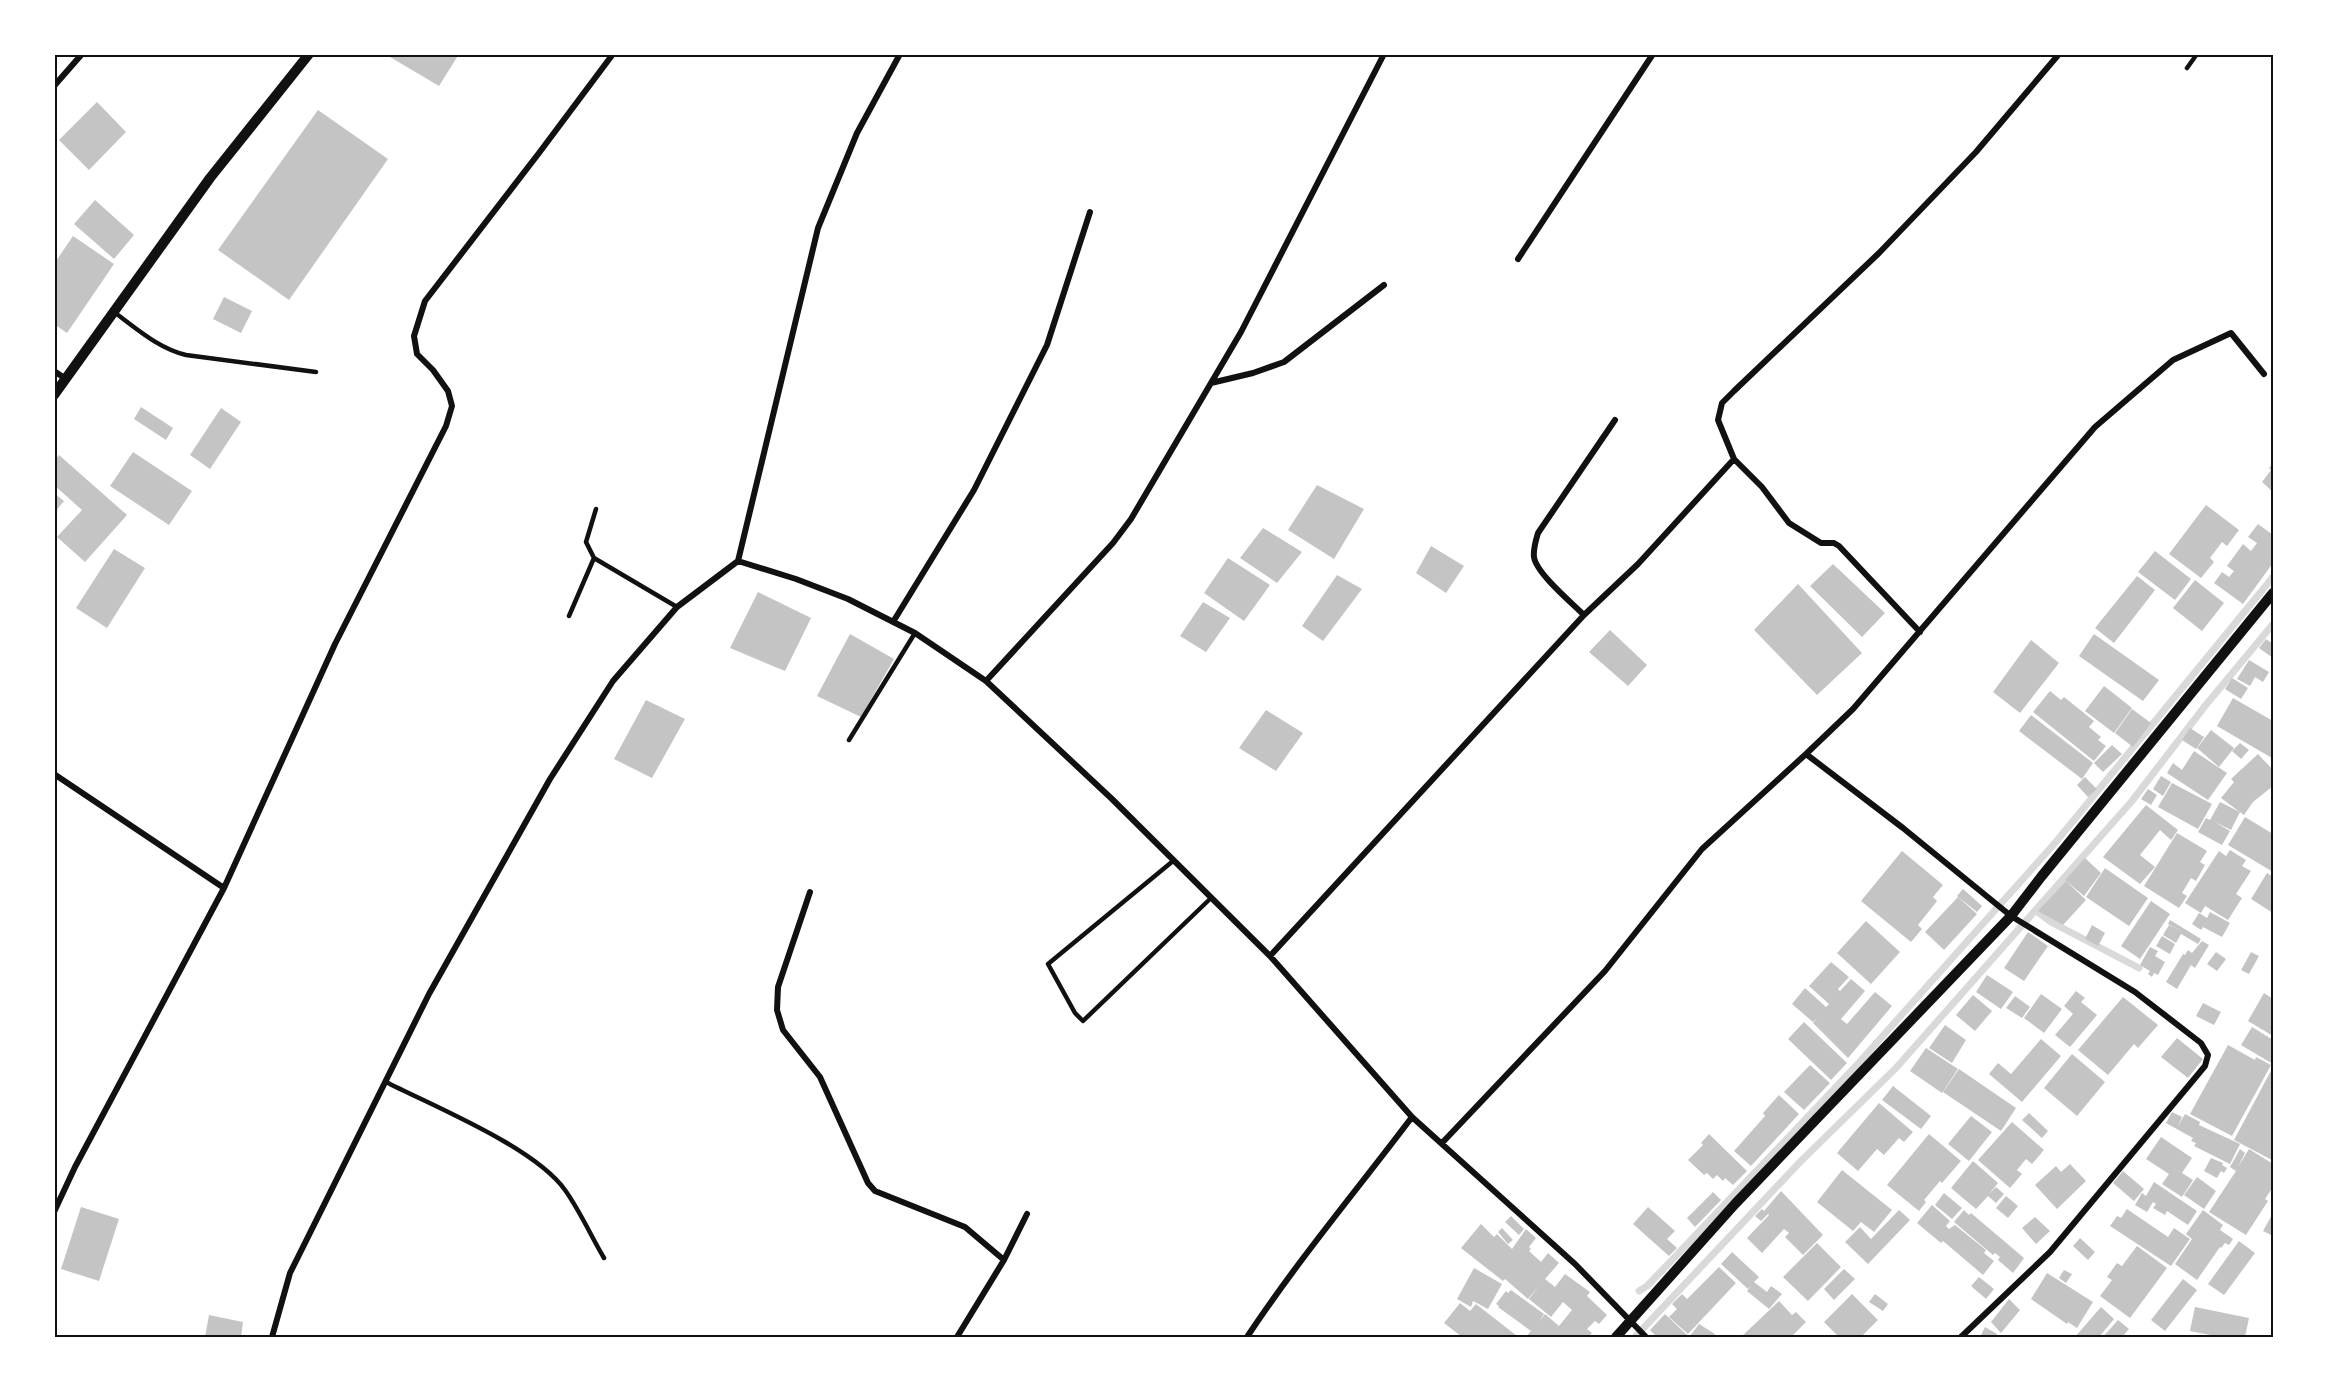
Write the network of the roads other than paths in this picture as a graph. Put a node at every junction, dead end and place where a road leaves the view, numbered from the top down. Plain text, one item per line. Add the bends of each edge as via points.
1 (82, 54) edge
2 (309, 54) edge
3 (613, 54) edge
4 (900, 54) edge
5 (1384, 54) edge
6 (1653, 54) edge
7 (2060, 54) edge
8 (2197, 54) edge
9 (2187, 68) dead end
10 (54, 86) edge
11 (1090, 212) dead end
12 (1518, 259) dead end
13 (1384, 285) dead end
14 (114, 312) junction
15 (54, 371) edge
16 (316, 372) dead end
17 (2264, 374) dead end
18 (66, 379) junction
19 (1210, 383) junction
20 (54, 395) edge
21 (1615, 420) dead end
22 (1734, 459) junction
23 (596, 509) dead end
24 (594, 558) junction
25 (738, 561) junction
26 (2273, 593) edge
27 (677, 607) junction
28 (1584, 615) junction
29 (569, 616) dead end
30 (893, 622) junction
31 (1920, 632) junction
32 (915, 633) junction
33 (986, 681) junction
34 (849, 740) dead end
35 (1806, 754) junction
36 (54, 774) edge
37 (1173, 861) junction
38 (224, 888) junction
39 (810, 892) dead end
40 (1211, 898) junction
41 (2011, 916) junction
42 (1270, 956) junction
43 (386, 1082) junction
44 (1412, 1117) junction
45 (1442, 1143) junction
46 (54, 1212) edge
47 (1027, 1214) dead end
48 (604, 1258) dead end
49 (1004, 1260) junction
50 (1630, 1321) junction
51 (272, 1337) edge
52 (957, 1337) edge
53 (1247, 1337) edge
54 (1616, 1337) edge
55 (1646, 1337) edge
56 (1961, 1337) edge

1 - 10 street
2 - 14 street via 210,178
3 - 38 street via 425,301 414,336 417,354 448,391 452,406 446,426 335,644
4 - 25 street via 857,133 818,228
5 - 19 street via 1241,332
6 - 12 street
7 - 22 street via 1976,152 1879,253 1722,404 1718,420
8 - 9 lane
11 - 30 street via 1047,345 974,490
13 - 19 street via 1284,362 1253,374
14 - 16 lane via 171,351
14 - 18 street
15 - 18 street
17 - 31 street via 2231,333 2173,360 2095,427
18 - 20 street
19 - 33 street via 1113,543
21 - 28 street via 1538,533 1534,546 1539,568
22 - 28 street via 1638,564
22 - 31 street via 1789,523 1821,543 1839,546
23 - 24 lane via 586,542
24 - 27 lane
24 - 29 lane
25 - 27 street
25 - 30 street via 848,599
26 - 41 street
27 - 43 street via 613,681 549,779 429,994
28 - 42 street
30 - 32 street
31 - 35 street via 1853,709
32 - 33 street
32 - 34 lane
33 - 37 street
35 - 41 street
35 - 45 street via 1702,849 1605,970
36 - 38 street
37 - 40 street
37 - 40 lane via 1048,964 1083,1021
38 - 46 street
39 - 49 street via 778,987 777,1010 783,1030 820,1077 875,1191 965,1227
40 - 42 street
41 - 50 street via 1735,1204
41 - 56 street via 2135,992 2200,1043 2208,1055 2205,1066 2049,1252
42 - 44 street
43 - 48 lane via 497,1139 547,1171 564,1190
43 - 51 street via 290,1273
44 - 45 street
44 - 53 street via 1283,1282
45 - 50 street via 1575,1264
47 - 49 street
49 - 52 street
50 - 54 street
50 - 55 street

